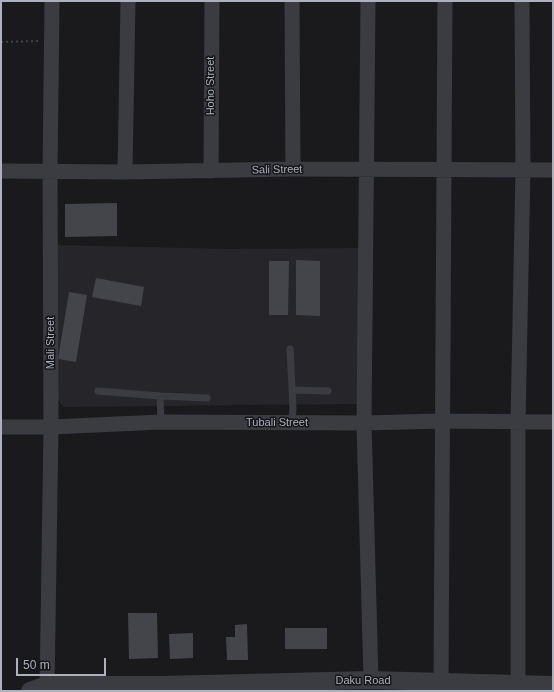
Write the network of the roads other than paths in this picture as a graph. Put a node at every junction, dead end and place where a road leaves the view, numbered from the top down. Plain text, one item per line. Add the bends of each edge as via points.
1 (52, 1) edge
2 (128, 1) edge
3 (212, 1) edge
4 (292, 1) edge
5 (368, 1) edge
6 (445, 1) edge
7 (522, 1) edge
8 (1, 170) edge
9 (292, 170) junction
10 (367, 170) junction
11 (445, 170) junction
12 (522, 170) junction
13 (553, 170) edge
14 (50, 171) junction
15 (211, 171) junction
16 (125, 172) junction
17 (290, 349) dead end
18 (292, 390) junction
19 (98, 391) dead end
20 (328, 391) dead end
21 (160, 396) junction
22 (207, 398) dead end
23 (443, 421) junction
24 (161, 422) junction
25 (518, 422) junction
26 (553, 422) edge
27 (292, 423) junction
28 (364, 423) junction
29 (1, 427) edge
30 (51, 427) junction
31 (371, 680) junction
32 (441, 682) junction
33 (518, 684) junction
34 (553, 684) edge
35 (47, 688) edge
36 (162, 688) edge
37 (30, 691) edge

1 - 14 street, Mali Street
2 - 16 street
3 - 15 street, Hoho Street
4 - 9 street
5 - 10 street
6 - 11 street
7 - 12 street
8 - 14 street, Sali Street
9 - 10 street, Sali Street
9 - 15 street, Sali Street
10 - 11 street, Sali Street
10 - 28 street
11 - 12 street, Sali Street
11 - 23 street
12 - 13 street, Sali Street
12 - 25 street
14 - 16 street, Sali Street
14 - 30 street, Mali Street
15 - 16 street, Sali Street
17 - 18 lane
18 - 20 lane
18 - 27 lane
19 - 21 lane
21 - 22 lane
21 - 24 lane
23 - 25 street, Tubali Street
23 - 28 street, Tubali Street
23 - 32 street
24 - 27 street, Tubali Street
24 - 30 street, Tubali Street
25 - 26 street, Tubali Street
25 - 33 street
27 - 28 street, Tubali Street
28 - 31 street
29 - 30 street, Tubali Street
30 - 35 street, Mali Street
31 - 32 street, Daku Road
31 - 36 street, Daku Road
32 - 33 street, Daku Road
33 - 34 street, Daku Road
35 - 36 street, Daku Road
35 - 37 street, Daku Road

